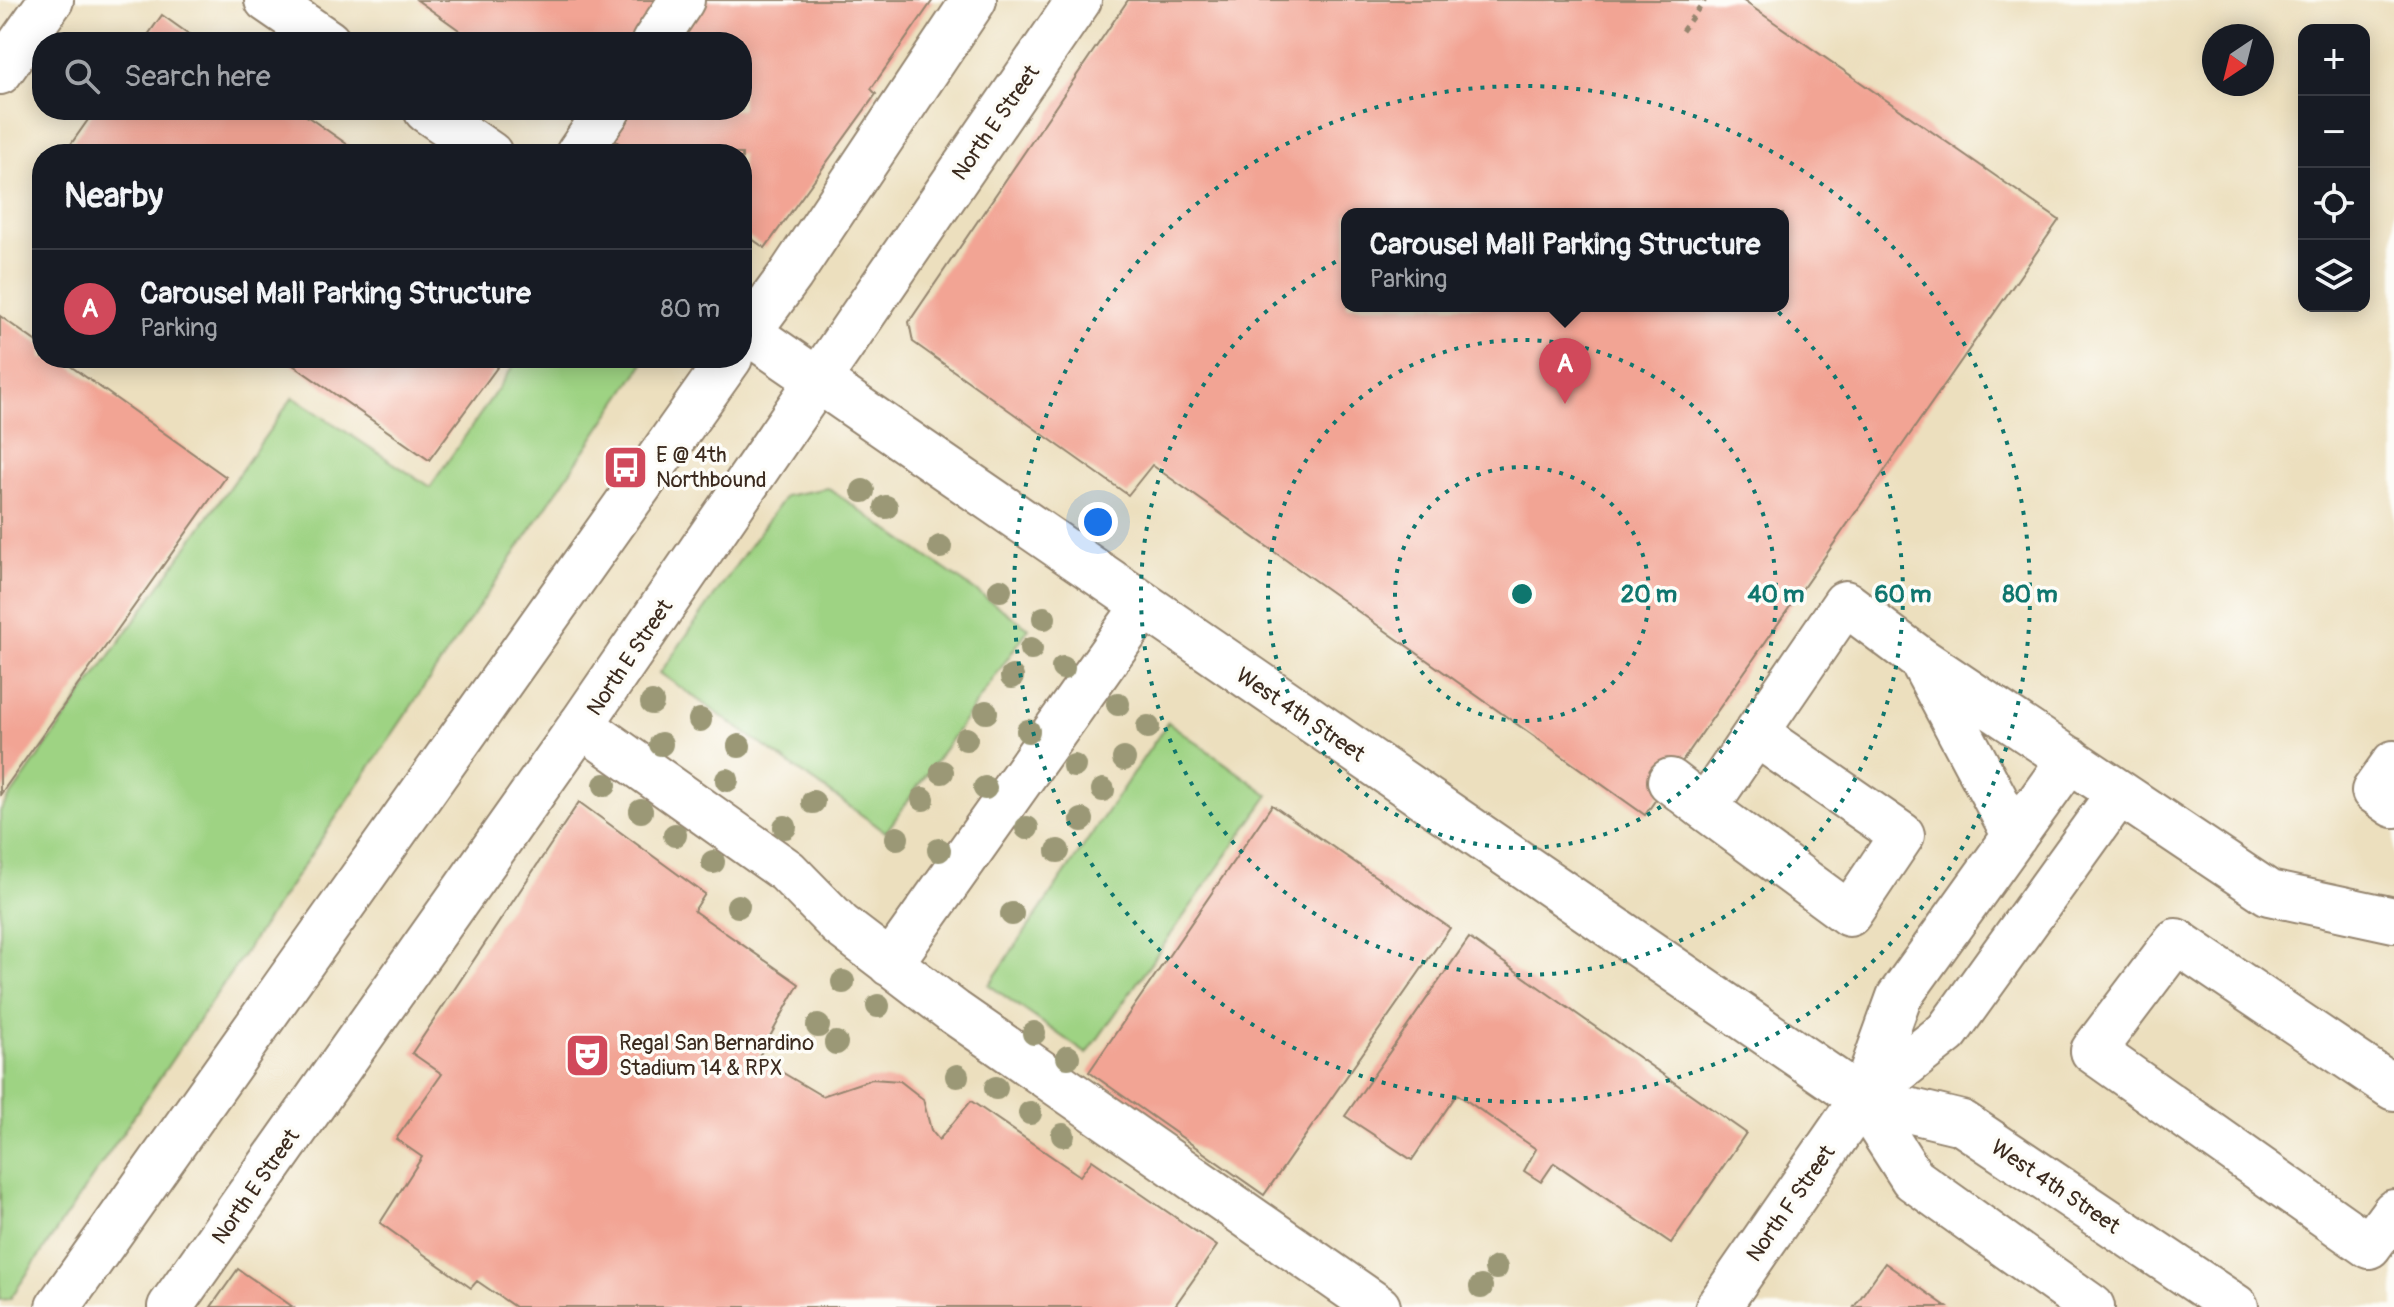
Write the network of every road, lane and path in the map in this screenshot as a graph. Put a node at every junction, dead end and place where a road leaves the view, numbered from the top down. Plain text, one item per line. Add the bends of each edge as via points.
1 (51, 0) edge
2 (267, 0) edge
3 (682, 0) edge
4 (974, 0) edge
5 (1079, 0) edge
6 (1705, 0) edge
7 (1682, 31) dead end
8 (313, 32) edge
9 (661, 32) edge
10 (0, 72) edge
11 (441, 120) edge
12 (601, 120) edge
13 (475, 144) edge
14 (585, 144) edge
15 (752, 324) edge
16 (752, 346) edge
17 (721, 368) edge
18 (817, 381) junction
19 (1144, 606) junction
20 (1921, 660) junction
21 (581, 725) junction
22 (1756, 734) junction
23 (2070, 759) junction
24 (2394, 763) edge
25 (1670, 781) dead end
26 (2119, 793) junction
27 (2394, 805) edge
28 (1705, 808) junction
29 (2015, 836) junction
30 (2394, 920) edge
31 (890, 964) junction
32 (2394, 1088) edge
33 (1862, 1099) junction
34 (2394, 1212) edge
35 (2382, 1255) edge
36 (58, 1307) edge
37 (170, 1307) edge
38 (1378, 1307) edge
39 (1718, 1307) edge
40 (2092, 1307) edge
41 (2236, 1307) edge

1 - 10 main road
2 - 8 main road
3 - 9 main road
4 - 15 main road
5 - 18 main road, North E Street
6 - 7 path
11 - 13 main road
12 - 14 main road
16 - 18 main road, West 4th Street
17 - 36 main road
18 - 19 main road, West 4th Street
18 - 21 main road, North E Street
19 - 31 main road
19 - 33 main road, West 4th Street
20 - 22 main road via 1845,603
20 - 23 main road
20 - 29 main road
21 - 31 main road via 787,871 840,925
21 - 37 main road, North E Street
22 - 28 main road
22 - 28 main road via 1902,835 1849,914
23 - 26 main road
23 - 29 main road
24 - 27 main road via 2374,791
25 - 28 main road
26 - 30 main road via 2269,893
26 - 33 main road via 1947,1032
29 - 33 main road via 1899,997
31 - 38 main road
32 - 35 main road via 2176,941 2093,1051
33 - 39 main road, North F Street
33 - 40 main road, West 4th Street via 1913,1179
33 - 41 main road, West 4th Street via 1962,1123
34 - 35 main road

